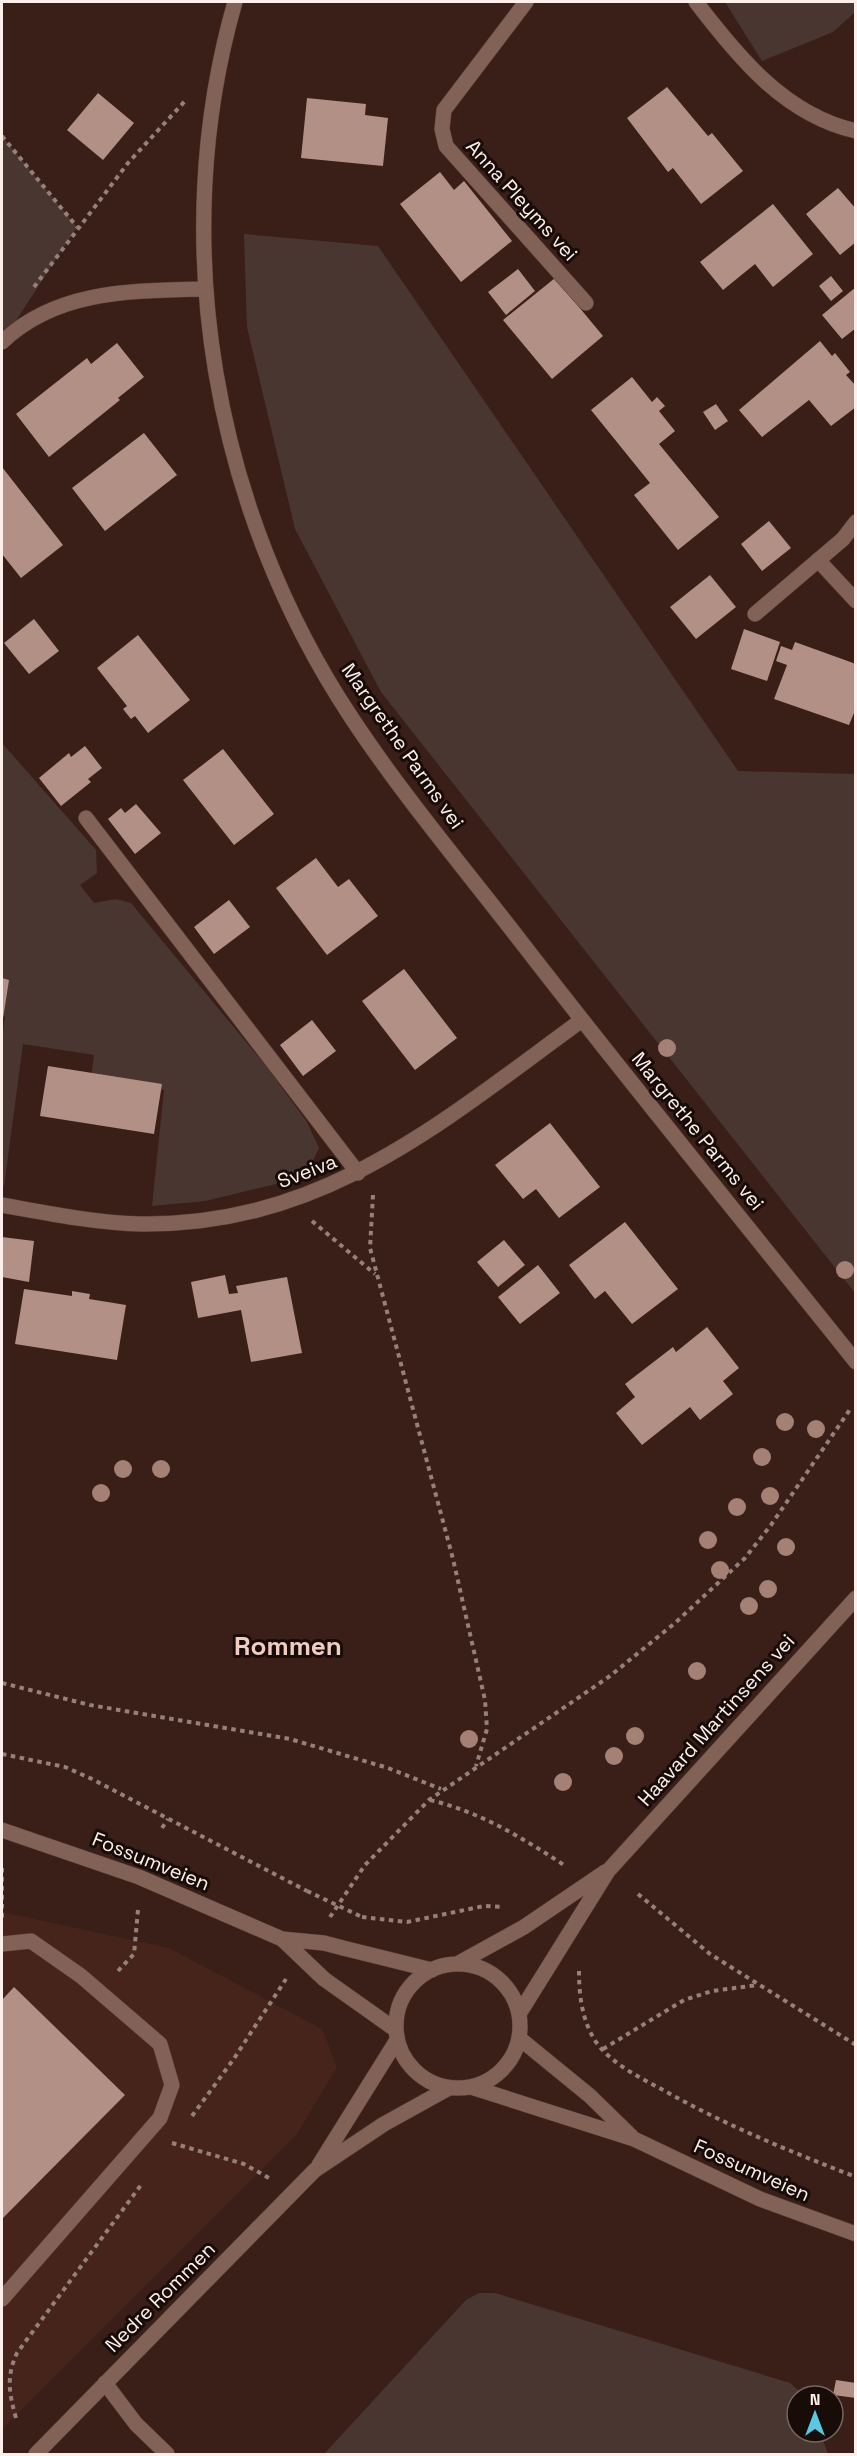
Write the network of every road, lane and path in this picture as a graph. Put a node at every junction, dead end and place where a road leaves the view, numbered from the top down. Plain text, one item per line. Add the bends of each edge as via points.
1 (235, 2) edge
2 (526, 2) edge
3 (696, 2) edge
4 (185, 101) dead end
5 (855, 131) edge
6 (2, 136) edge
7 (77, 226) junction
8 (206, 289) junction
9 (29, 294) dead end
10 (586, 303) dead end
11 (2, 342) edge
12 (855, 522) edge
13 (818, 560) junction
14 (855, 601) edge
15 (755, 614) dead end
16 (86, 818) dead end
17 (582, 1020) junction
18 (358, 1173) junction
19 (373, 1192) dead end
20 (289, 1201) junction
21 (2, 1206) edge
22 (377, 1275) junction
23 (855, 1362) edge
24 (851, 1407) dead end
25 (855, 1598) edge
26 (2, 1683) edge
27 (2, 1754) edge
28 (476, 1766) junction
29 (441, 1790) junction
30 (429, 1800) junction
31 (168, 1819) junction
32 (162, 1828) dead end
33 (2, 1830) edge
34 (365, 1865) dead end
35 (564, 1865) dead end
36 (2, 1868) edge
37 (608, 1870) junction
38 (638, 1894) dead end
39 (510, 1908) dead end
40 (138, 1910) dead end
41 (279, 1938) junction
42 (2, 1944) edge
43 (457, 1964) junction
44 (579, 1968) dead end
45 (432, 1970) junction
46 (759, 1985) junction
47 (279, 1989) dead end
48 (99, 1991) junction
49 (519, 2014) junction
50 (397, 2035) junction
51 (519, 2038) junction
52 (855, 2045) edge
53 (603, 2049) junction
54 (471, 2087) junction
55 (449, 2088) junction
56 (185, 2125) dead end
57 (178, 2134) dead end
58 (634, 2139) junction
59 (172, 2143) junction
60 (165, 2152) dead end
61 (315, 2170) junction
62 (855, 2176) edge
63 (270, 2178) dead end
64 (145, 2180) dead end
65 (855, 2234) edge
66 (2, 2300) edge
67 (105, 2383) junction
68 (16, 2418) dead end
69 (36, 2454) edge
70 (167, 2454) edge

1 - 8 street, Margrethe Parms vei via 210,135
2 - 10 street, Anna Pleyms vei via 444,110 442,129 447,146
3 - 5 street via 730,46 777,93 829,125
4 - 7 path
6 - 7 path
7 - 9 path
8 - 11 street via 126,291 68,301 39,315
8 - 17 street, Margrethe Parms vei via 215,368 232,452 256,527 291,612 367,740
12 - 13 street via 843,539
13 - 14 street
13 - 15 street
16 - 18 street
17 - 18 street, Sveiva via 445,1121
17 - 23 street, Margrethe Parms vei
18 - 20 street, Sveiva
19 - 22 path via 370,1248
20 - 21 street, Sveiva via 231,1216 140,1224
20 - 22 path
22 - 28 path via 453,1559 485,1700 486,1729
24 - 28 path via 745,1558 610,1676
25 - 37 street, Haavard Martinsens vei
26 - 29 path via 90,1704 290,1739 388,1768
27 - 31 path via 65,1767
28 - 29 path
29 - 30 path
30 - 34 path
30 - 35 path via 459,1807 508,1829
31 - 32 path
31 - 39 path, bridge via 362,1917 407,1922 484,1906
33 - 41 street, Fossumveien via 139,1877
36 - 42 path
37 - 43 street, Haavard Martinsens vei via 524,1927
37 - 49 street, Haavard Martinsens vei
38 - 46 path via 710,1954
40 - 48 path via 134,1954
41 - 45 street, Fossumveien, bridge via 324,1943
41 - 50 street, Fossumveien, bridge
42 - 48 street via 31,1941
43 - 45 street
43 - 49 street via 490,1973 513,1998
44 - 53 path via 586,2024
45 - 50 street via 405,1995 398,2012
46 - 52 path
46 - 53 path via 712,1991 684,2000
47 - 56 path
48 - 66 street via 160,2044 172,2085 160,2118
49 - 51 street
50 - 55 street via 404,2058 416,2072 431,2083
50 - 61 street, Nedre Rommen
51 - 54 street via 502,2070
51 - 58 street, Fossumveien via 590,2096
53 - 62 path via 637,2076 729,2125
54 - 55 street
54 - 58 street, Fossumveien
55 - 61 street, Nedre Rommen via 384,2124
57 - 59 path
58 - 65 street, Fossumveien via 760,2199
59 - 60 path
59 - 63 path via 244,2164
61 - 67 street, Nedre Rommen
64 - 68 path via 17,2353 8,2385
67 - 69 street, Nedre Rommen
67 - 70 street via 136,2424

